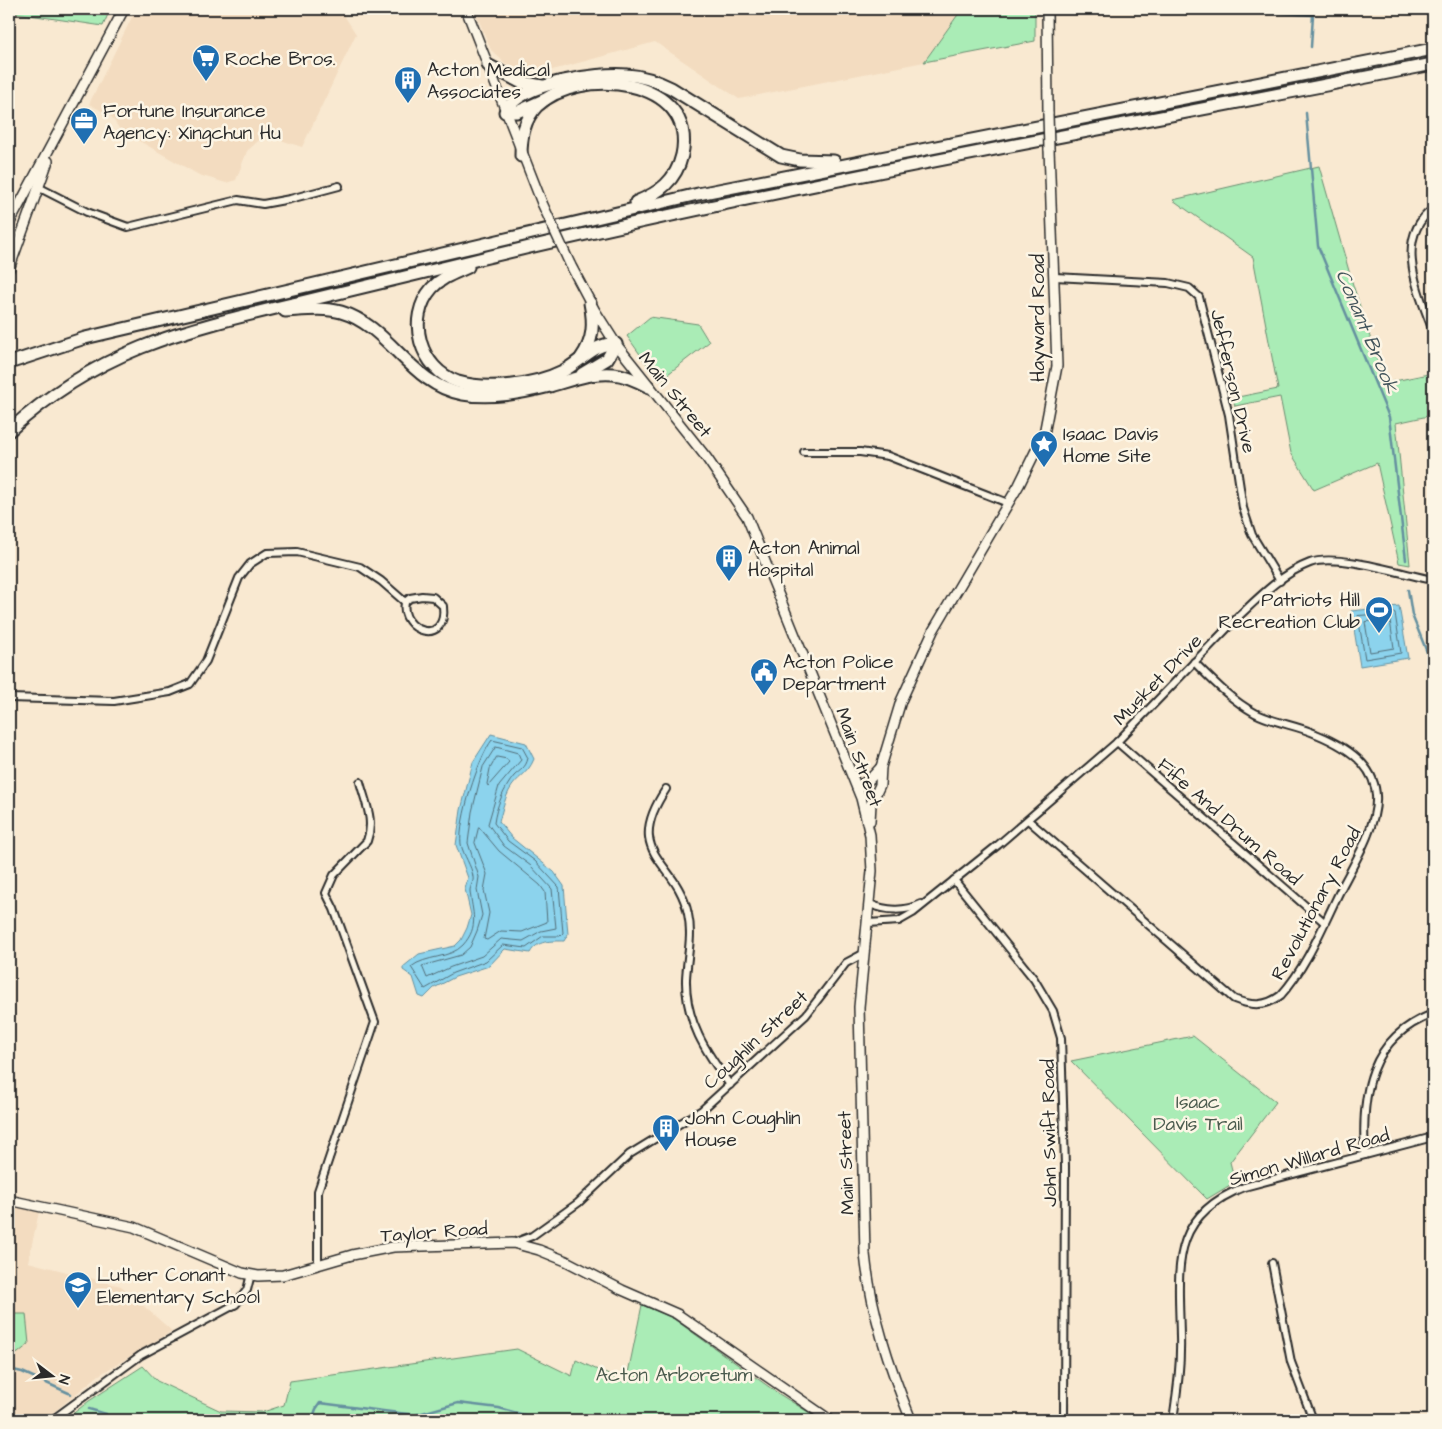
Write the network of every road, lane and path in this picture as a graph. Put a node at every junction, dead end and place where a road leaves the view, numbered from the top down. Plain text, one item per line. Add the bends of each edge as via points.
1 (124, 9) edge
2 (466, 9) edge
3 (1047, 9) edge
4 (1433, 49) edge
5 (1433, 64) edge
6 (488, 65) junction
7 (556, 84) junction
8 (546, 100) junction
9 (505, 112) junction
10 (58, 135) junction
11 (522, 156) junction
12 (860, 161) junction
13 (339, 186) dead end
14 (38, 187) junction
15 (1433, 209) edge
16 (604, 215) junction
17 (9, 224) edge
18 (493, 256) junction
19 (9, 269) edge
20 (1055, 277) junction
21 (590, 303) junction
22 (253, 313) junction
23 (1433, 331) edge
24 (616, 344) junction
25 (9, 363) edge
26 (574, 364) junction
27 (562, 382) junction
28 (649, 387) junction
29 (9, 431) edge
30 (804, 452) dead end
31 (1008, 503) junction
32 (1433, 580) edge
33 (1280, 581) junction
34 (406, 602) junction
35 (1194, 662) junction
36 (9, 698) edge
37 (1117, 742) junction
38 (881, 767) junction
39 (360, 782) dead end
40 (857, 787) junction
41 (666, 788) dead end
42 (876, 791) junction
43 (861, 798) junction
44 (1028, 820) junction
45 (870, 835) junction
46 (954, 880) junction
47 (931, 899) junction
48 (870, 904) junction
49 (1324, 922) junction
50 (868, 924) junction
51 (863, 954) junction
52 (1433, 1014) edge
53 (730, 1085) junction
54 (1433, 1137) edge
55 (1364, 1155) junction
56 (9, 1200) edge
57 (513, 1243) junction
58 (1272, 1263) dead end
59 (318, 1266) junction
60 (251, 1274) junction
61 (52, 1420) edge
62 (830, 1420) edge
63 (911, 1420) edge
64 (1064, 1420) edge
65 (1172, 1420) edge
66 (1313, 1420) edge

1 - 10 main road
2 - 6 main road, Main Street
3 - 20 main road, Hayward Road, bridge
4 - 12 highway
5 - 18 highway via 752,197
6 - 7 highway via 525,84
6 - 9 main road, Main Street
7 - 9 highway via 516,100
7 - 12 highway via 602,75 647,79 682,94 781,156 805,161
8 - 9 highway via 517,112
8 - 11 highway via 526,122 521,138
8 - 16 highway via 583,87 627,85 654,93 676,117 682,131 683,149 670,180 657,193
9 - 11 main road, Main Street
10 - 14 main road
10 - 17 main road
11 - 21 main road, Main Street, bridge
12 - 16 highway
13 - 14 street via 263,204 238,200 128,227 87,212
14 - 19 main road
15 - 23 street via 1419,227 1411,257
16 - 25 highway via 86,338
18 - 22 highway
18 - 26 highway via 446,277 427,294 418,328 421,344 430,361 452,379 480,385 539,379
20 - 31 main road, Hayward Road via 1057,366 1050,413 1033,459
20 - 33 street, Jefferson Drive via 1168,283 1189,288 1199,297 1229,415 1243,508 1252,535
21 - 24 main road, Main Street
21 - 26 highway via 592,338
22 - 27 highway via 325,309 349,315 372,330 425,378 462,394 516,393
22 - 29 highway via 172,335 117,357 52,395
24 - 26 highway via 604,346
24 - 27 highway via 598,366
24 - 28 main road, Main Street
27 - 28 highway via 612,374
28 - 40 main road, Main Street via 706,457 747,517
30 - 31 street via 860,452 888,456
31 - 38 main road, Hayward Road via 933,631 901,701
32 - 33 street, Musket Drive via 1339,560 1311,563
33 - 35 street, Musket Drive via 1260,596
34 - 34 street via 405,614 417,629 425,632 439,627 443,620 443,606 433,597 416,596
34 - 36 street via 360,567 297,552 267,553 250,564 239,578 201,671 190,684 170,692 114,701
35 - 37 street, Musket Drive
35 - 49 street, Revolutionary Road via 1217,686 1254,712 1315,733 1350,751 1368,770 1376,796 1372,828 1360,857
37 - 44 street, Musket Drive
37 - 49 street, Fife And Drum Road
38 - 40 main road
38 - 42 main road, Hayward Road via 880,786
39 - 59 street via 370,813 370,834 334,875 326,893 375,1022 318,1191
40 - 43 main road, Main Street
41 - 53 street via 652,809 649,838 656,859 676,884 688,914 690,943 686,999 691,1018 699,1040
42 - 43 main road via 866,799
42 - 45 main road, Hayward Road via 871,804
43 - 45 main road, Main Street
44 - 46 street, Musket Drive
44 - 49 street, Revolutionary Road via 1206,976 1242,1002 1265,1004 1281,996
45 - 48 main road, Main Street
46 - 47 street, Musket Drive
46 - 64 street, John Swift Road via 1034,978 1053,1011 1061,1038
47 - 48 street, Musket Drive via 915,907 895,910
47 - 50 street, Musket Drive via 899,921
48 - 50 main road, Main Street
50 - 51 main road, Main Street
51 - 53 street, Coughlin Street via 846,963 806,1015
51 - 63 main road, Main Street via 859,1051 868,1286 880,1334
52 - 55 street via 1399,1033 1374,1068 1366,1095
53 - 57 street, Coughlin Street via 702,1110 630,1154 578,1203 532,1236
54 - 55 street, Simon Willard Road
55 - 65 street, Simon Willard Road via 1244,1187 1218,1199 1199,1215 1185,1241 1179,1266 1180,1376
56 - 60 main road, Taylor Road via 134,1227
57 - 59 main road, Taylor Road via 393,1247
57 - 62 main road, Taylor Road via 566,1261 677,1314
58 - 66 street via 1291,1362
59 - 60 main road, Taylor Road via 284,1275
60 - 61 street via 248,1290 236,1304 141,1355

